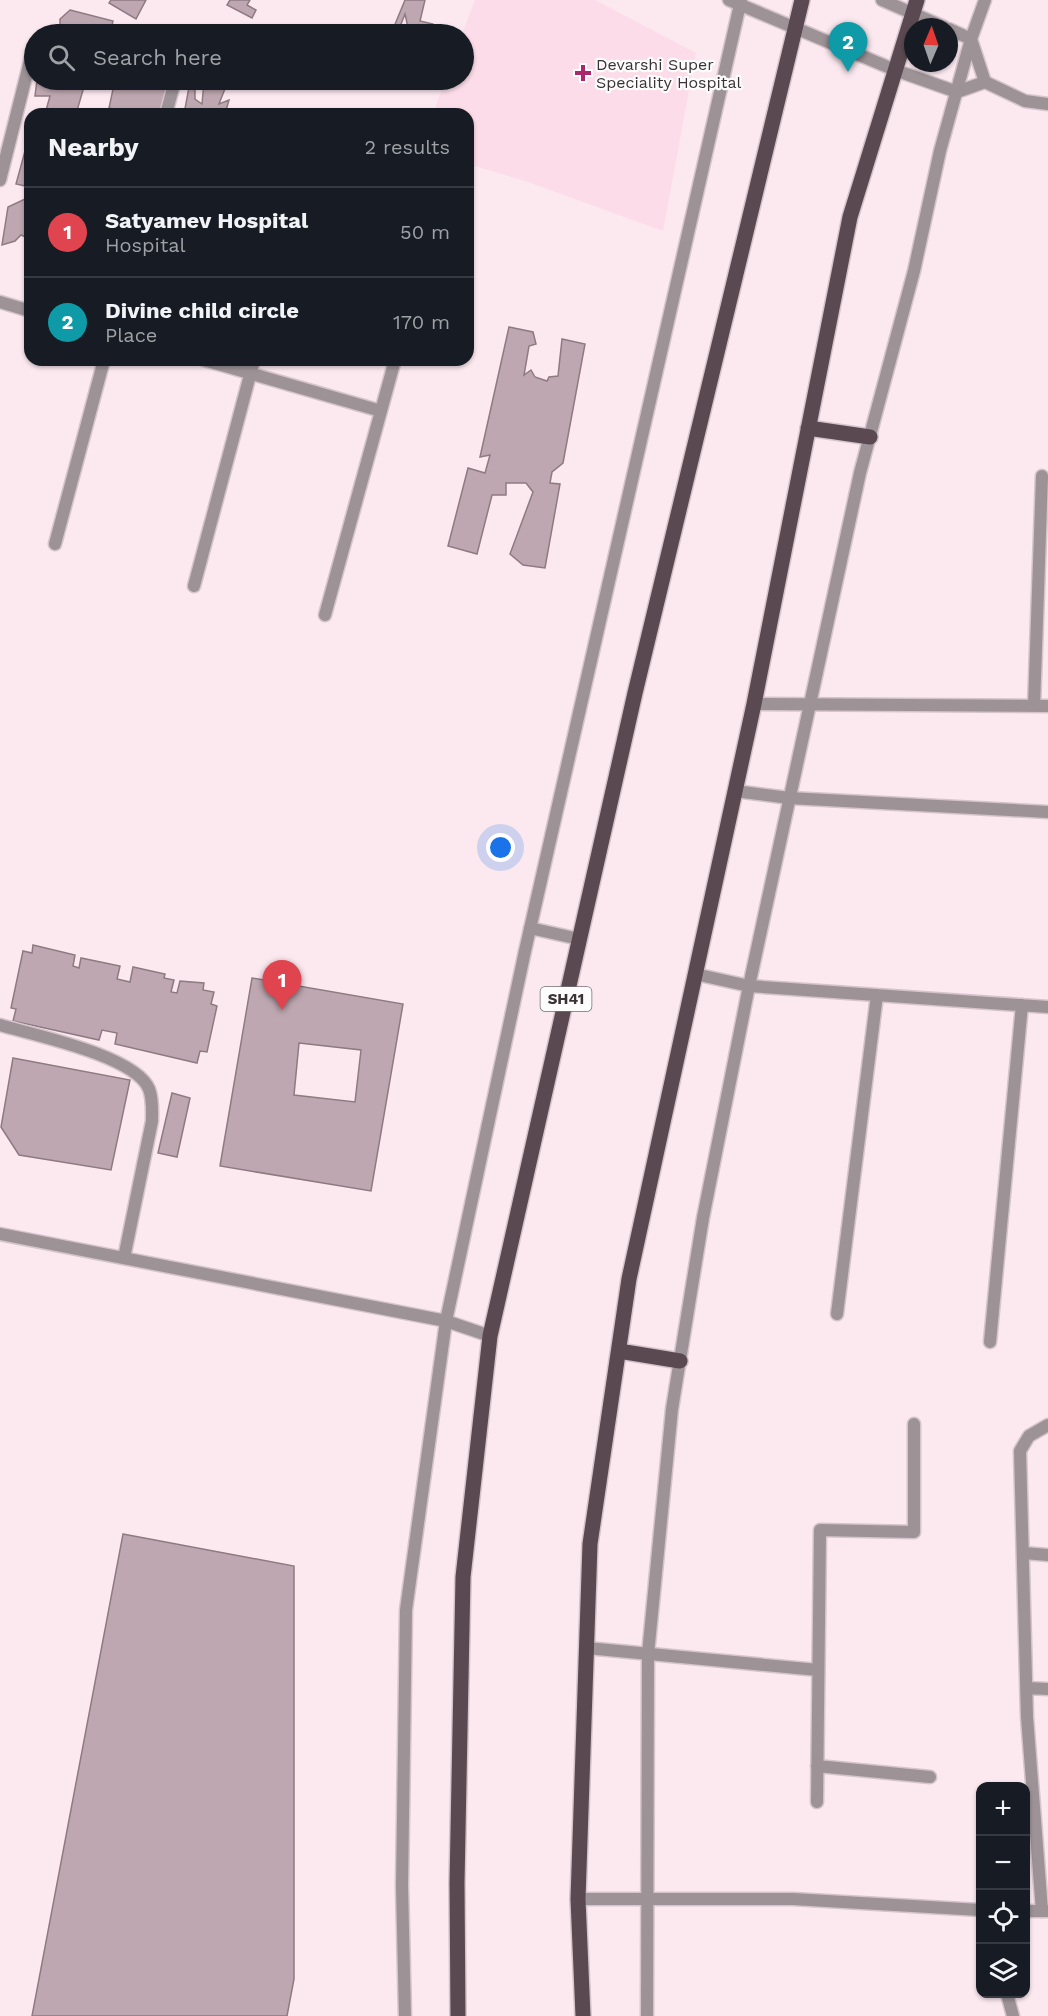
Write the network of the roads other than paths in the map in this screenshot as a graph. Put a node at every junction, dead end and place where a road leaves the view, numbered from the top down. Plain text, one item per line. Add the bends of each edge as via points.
1 (802, 0) edge
2 (882, 0) edge
3 (985, 0) edge
4 (737, 2) edge
5 (915, 6) edge
6 (932, 18) edge
7 (794, 28) junction
8 (958, 33) edge
9 (971, 39) junction
10 (895, 70) junction
11 (985, 82) junction
12 (24, 85) edge
13 (173, 90) edge
14 (957, 92) junction
15 (1048, 105) edge
16 (168, 108) edge
17 (0, 180) edge
18 (0, 303) edge
19 (24, 309) edge
20 (102, 366) edge
21 (225, 366) edge
22 (252, 366) edge
23 (393, 366) edge
24 (250, 373) junction
25 (381, 411) junction
26 (808, 428) junction
27 (870, 437) junction
28 (1042, 476) dead end
29 (55, 544) dead end
30 (195, 586) dead end
31 (325, 615) dead end
32 (754, 704) junction
33 (809, 704) junction
34 (1034, 706) junction
35 (1048, 706) edge
36 (735, 791) junction
37 (789, 798) junction
38 (1048, 812) edge
39 (530, 928) junction
40 (579, 939) junction
41 (695, 974) junction
42 (749, 986) junction
43 (877, 995) junction
44 (1022, 1005) junction
45 (1048, 1007) edge
46 (0, 1024) edge
47 (0, 1234) edge
48 (124, 1258) junction
49 (837, 1314) dead end
50 (446, 1321) junction
51 (490, 1336) junction
52 (990, 1342) dead end
53 (619, 1351) junction
54 (681, 1361) junction
55 (914, 1424) dead end
56 (1048, 1425) edge
57 (1023, 1553) junction
58 (1048, 1555) edge
59 (587, 1648) junction
60 (648, 1654) junction
61 (818, 1670) junction
62 (1027, 1688) junction
63 (1048, 1689) edge
64 (817, 1766) junction
65 (930, 1777) dead end
66 (817, 1802) dead end
67 (578, 1899) junction
68 (646, 1899) junction
69 (976, 1910) edge
70 (1045, 1911) edge
71 (1008, 1998) edge
72 (405, 2016) edge
73 (458, 2016) edge
74 (583, 2016) edge
75 (647, 2016) edge
76 (1013, 2016) edge

1 - 7 main road, SH41
2 - 5 street
3 - 9 street
4 - 7 street
4 - 39 street
5 - 6 street
5 - 10 main road
7 - 10 street
7 - 40 main road, SH41
8 - 9 street
9 - 11 street
9 - 14 street
10 - 14 street
10 - 26 main road via 850,217
11 - 14 street
11 - 15 street via 1025,101
12 - 17 street
13 - 16 street
14 - 27 street via 940,150 915,271
18 - 19 street
20 - 29 street
21 - 24 street
22 - 24 street
23 - 25 street
24 - 25 street
24 - 30 street
25 - 31 street
26 - 27 main road
26 - 32 main road
27 - 33 street
28 - 34 street
32 - 33 street
32 - 36 main road
33 - 34 street
33 - 37 street
34 - 35 street
36 - 37 street
36 - 41 main road
37 - 38 street
37 - 42 street
39 - 40 street
39 - 50 street
40 - 51 main road, SH41
41 - 42 street
41 - 53 main road via 629,1279
42 - 43 street
42 - 54 street via 703,1218
43 - 44 street
43 - 49 street
44 - 45 street
44 - 52 street
46 - 48 street via 112,1058 129,1067 149,1088 152,1121
47 - 48 street
48 - 50 street
50 - 51 street
50 - 72 street via 406,1610 402,1886
51 - 73 main road, SH41 via 463,1578
53 - 54 main road
53 - 59 main road via 590,1544
54 - 60 street via 672,1409
55 - 61 street via 914,1532 820,1530
56 - 57 street via 1029,1436 1020,1451
57 - 58 street
57 - 62 street
59 - 60 street
59 - 67 main road
60 - 61 street
60 - 68 street
61 - 64 street
62 - 63 street
62 - 70 street
64 - 65 street
64 - 66 street
67 - 68 street
67 - 74 main road
68 - 69 street via 793,1899
68 - 75 street
71 - 76 street

